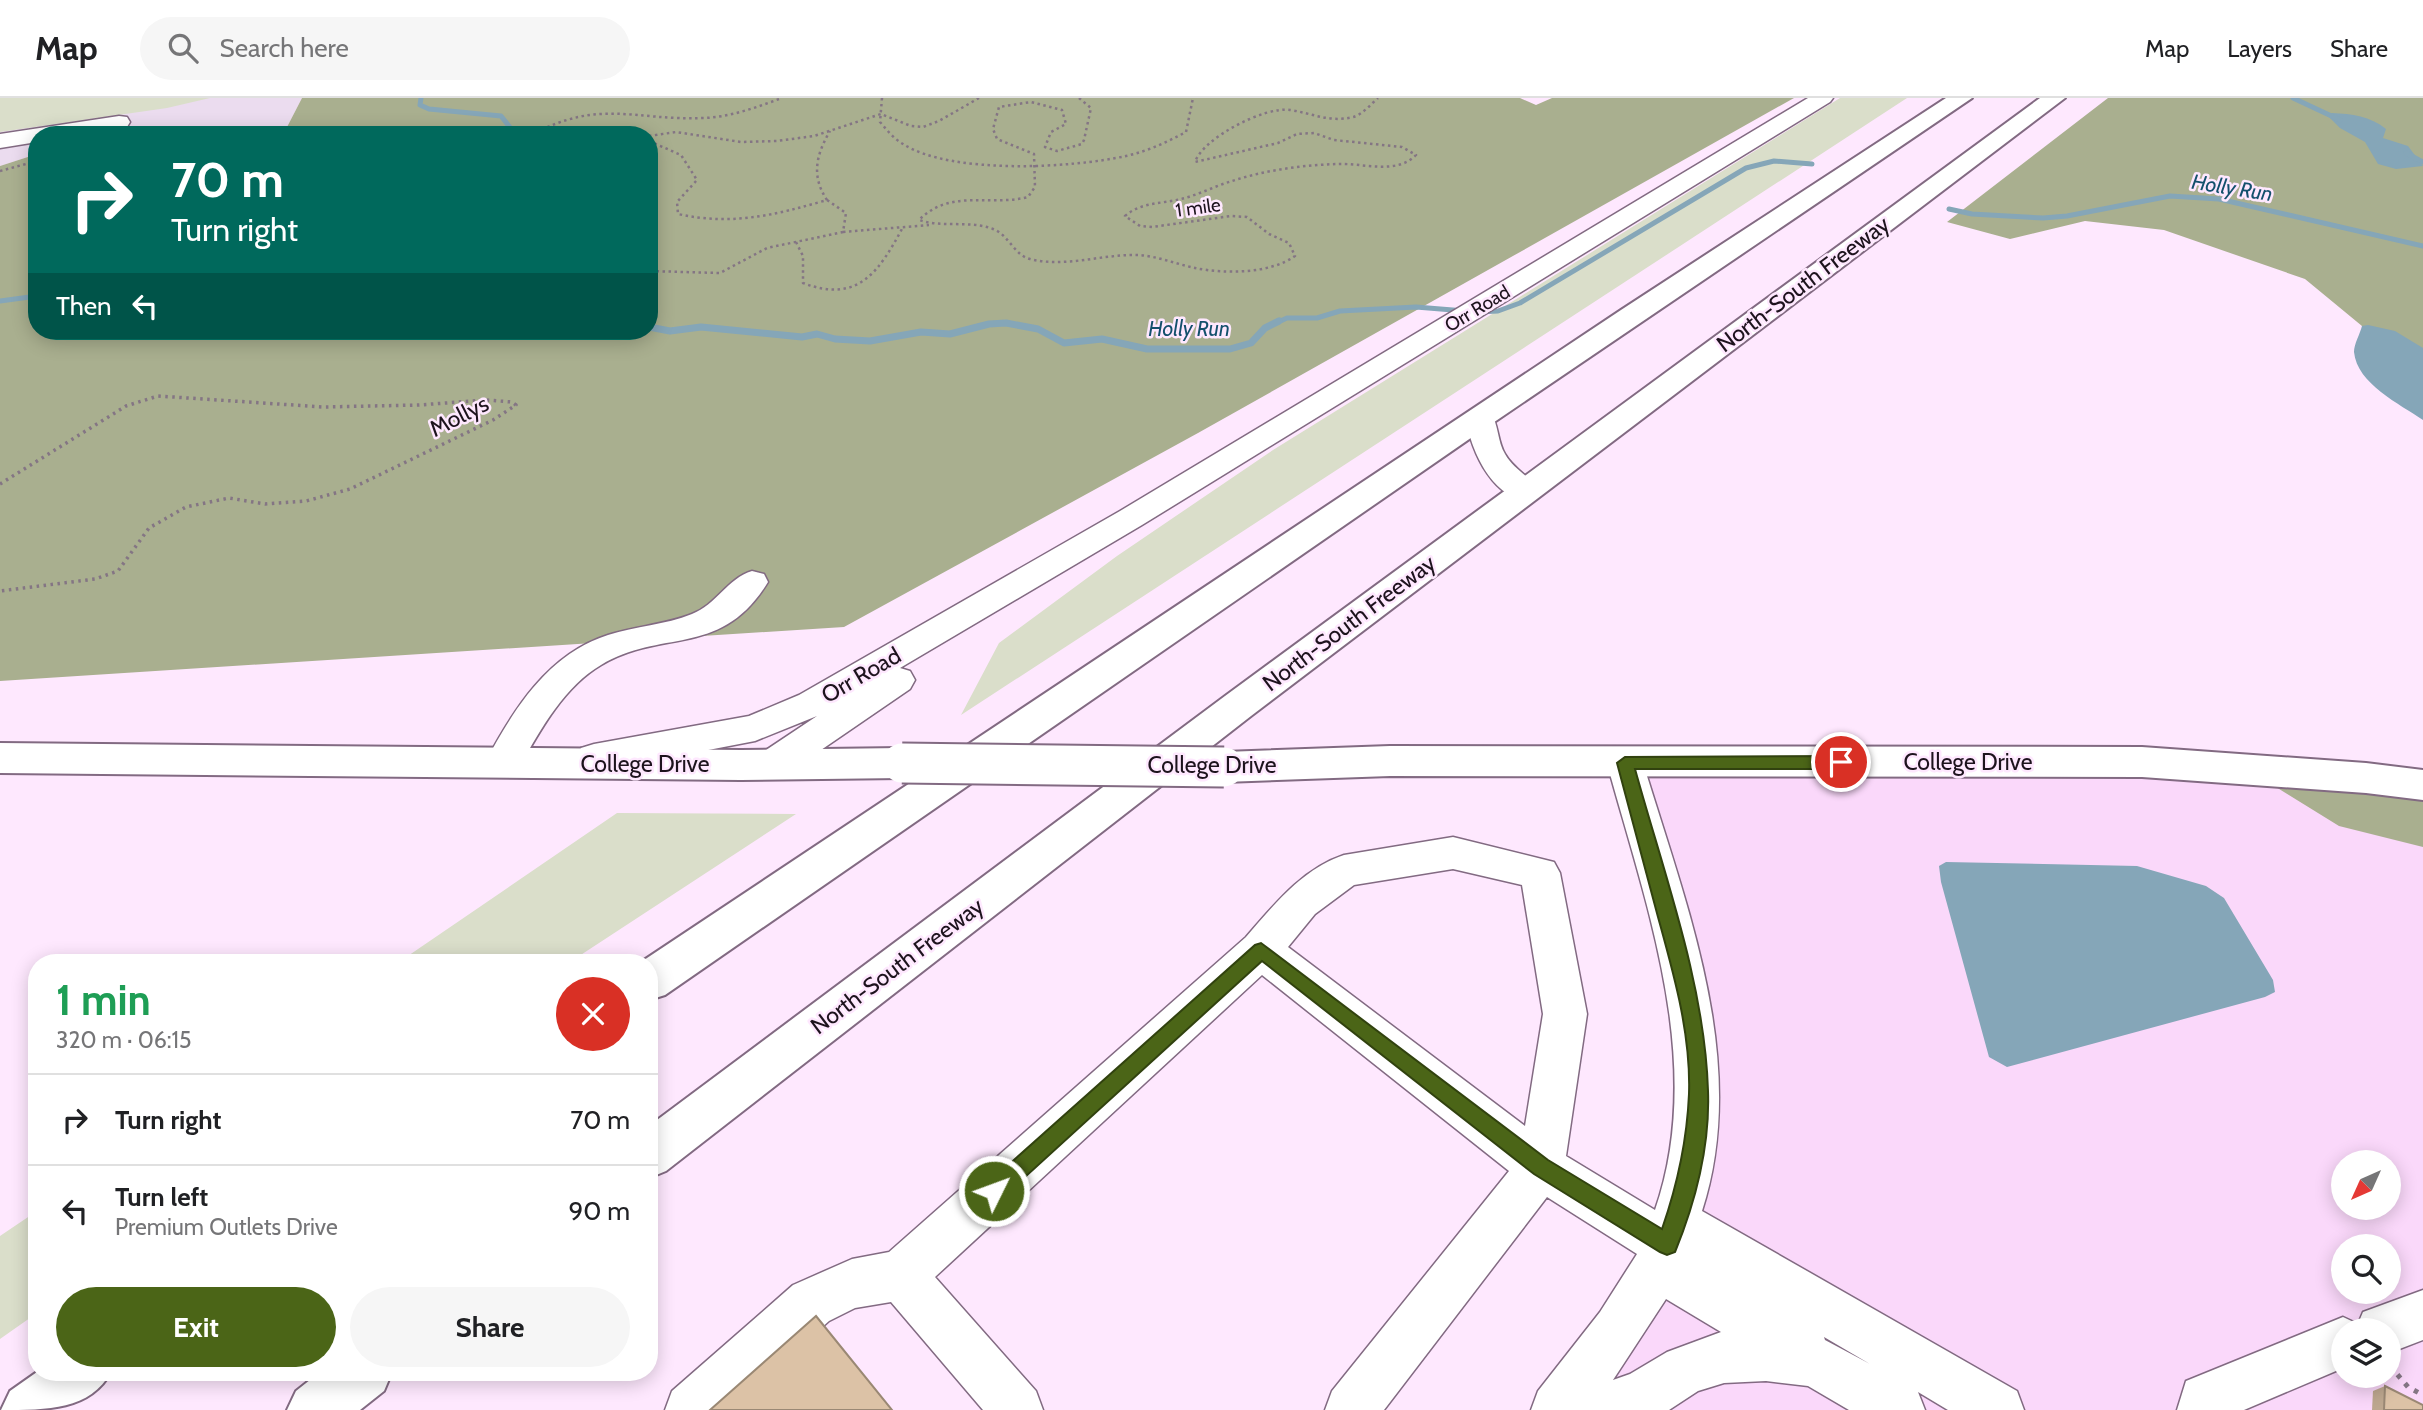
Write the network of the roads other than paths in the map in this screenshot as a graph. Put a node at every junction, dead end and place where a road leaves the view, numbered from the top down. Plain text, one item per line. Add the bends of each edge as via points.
1 (1823, 98) edge
2 (1961, 98) edge
3 (2054, 98) edge
4 (119, 122) dead end
5 (94, 126) edge
6 (28, 137) edge
7 (0, 141) edge
8 (1480, 418) junction
9 (1525, 491) junction
10 (1131, 518) junction
11 (752, 582) dead end
12 (0, 758) edge
13 (503, 763) junction
14 (1625, 763) junction
15 (565, 764) junction
16 (773, 764) junction
17 (2423, 785) edge
18 (1261, 950) junction
19 (658, 975) edge
20 (658, 1148) edge
21 (1541, 1167) junction
22 (1667, 1244) junction
23 (901, 1275) junction
24 (2423, 1315) edge
25 (2401, 1323) edge
26 (2331, 1348) edge
27 (1815, 1361) junction
28 (71, 1381) edge
29 (353, 1381) edge
30 (29, 1410) edge
31 (315, 1410) edge
32 (691, 1410) edge
33 (1017, 1410) edge
34 (1351, 1410) edge
35 (1557, 1410) edge
36 (1601, 1410) edge
37 (1899, 1410) edge
38 (1998, 1410) edge
39 (2203, 1410) edge

1 - 10 street, Orr Road
2 - 8 main road
3 - 9 main road, North-South Freeway
4 - 5 street
6 - 7 street
8 - 9 street via 1486,450 1495,466
8 - 19 main road via 911,808
9 - 20 main road, North-South Freeway
10 - 15 street, Orr Road via 785,717 716,737
10 - 16 street, Orr Road
11 - 13 street via 729,608 703,623 615,646 578,663 537,706
12 - 13 main road, College Drive
13 - 15 main road, College Drive
14 - 16 main road, College Drive, bridge
14 - 17 main road, College Drive via 2142,762
14 - 22 street via 1683,974 1695,1035 1699,1093 1695,1144
15 - 16 main road, College Drive
18 - 21 street
18 - 21 street via 1301,902 1344,871 1453,853 1540,873 1565,1014
18 - 23 street
21 - 22 street
21 - 34 street
22 - 27 street
22 - 35 street via 1622,1326
22 - 38 street
23 - 32 street via 852,1284 811,1303
23 - 33 street
24 - 25 street
26 - 39 street via 2205,1400
27 - 36 street via 1766,1355 1724,1357 1685,1370 1643,1396
27 - 37 street
28 - 30 main road
29 - 31 main road

